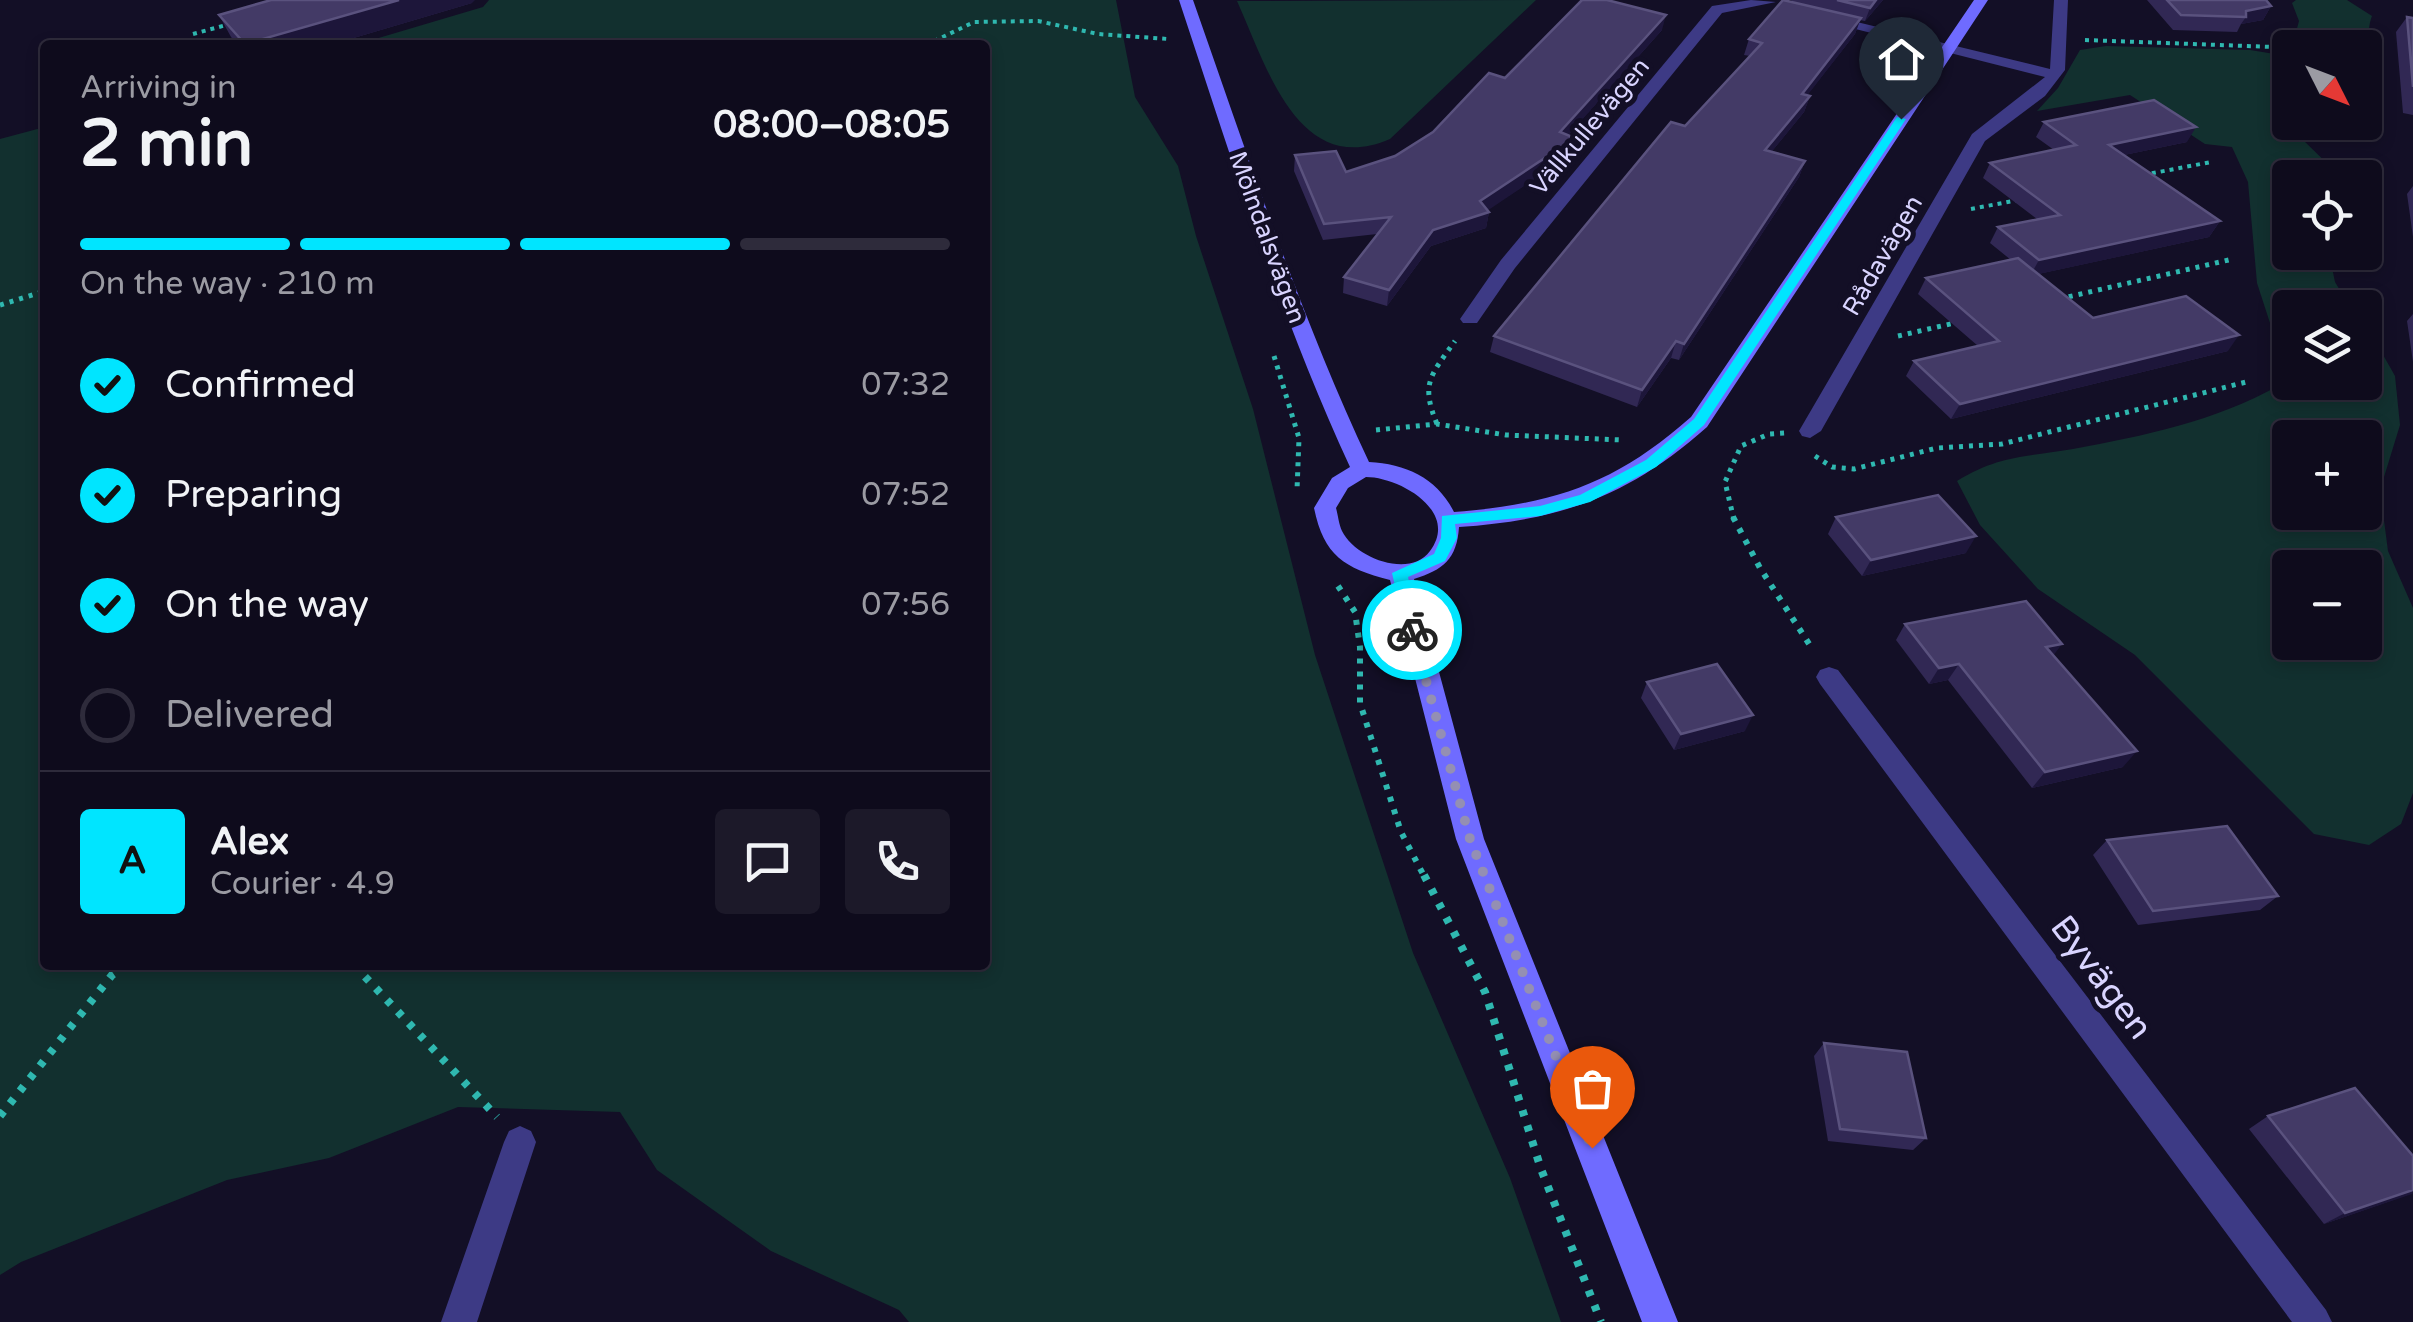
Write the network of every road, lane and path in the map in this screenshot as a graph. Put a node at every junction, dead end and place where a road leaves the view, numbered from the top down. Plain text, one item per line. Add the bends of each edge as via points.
1 (1186, 0) edge
2 (1981, 0) edge
3 (2061, 0) edge
4 (1768, 1) edge
5 (1788, 11) edge
6 (1805, 15) edge
7 (240, 21) edge
8 (1171, 26) dead end
9 (193, 34) dead end
10 (936, 40) edge
11 (2073, 40) dead end
12 (2272, 47) edge
13 (1950, 50) junction
14 (2054, 74) junction
15 (2210, 162) dead end
16 (2132, 177) edge
17 (2035, 196) edge
18 (1957, 212) dead end
19 (2233, 258) dead end
20 (40, 293) edge
21 (2040, 303) edge
22 (0, 305) edge
23 (1470, 319) joint
24 (1963, 321) edge
25 (1886, 339) dead end
26 (1271, 344) dead end
27 (2250, 381) dead end
28 (1437, 424) junction
29 (1810, 432) junction
30 (1344, 434) junction
31 (1635, 437) dead end
32 (1300, 438) junction
33 (1362, 470) junction
34 (1296, 493) dead end
35 (1447, 520) junction
36 (1400, 573) junction
37 (1334, 580) dead end
38 (1829, 677) joint
39 (119, 970) edge
40 (359, 970) edge
41 (0, 1116) edge
42 (520, 1142) joint
43 (460, 1322) edge
44 (1601, 1322) edge
45 (1660, 1322) edge
46 (2314, 1322) edge

1 - 30 street, Mölndalsvägen via 1276,263
2 - 13 street, Rådavägen
3 - 14 street via 2061,56
4 - 5 street, Vällkullevägen
4 - 23 street, Vällkullevägen via 1717,9
6 - 13 street
7 - 9 path
8 - 10 path via 1176,39 1098,34 1038,21 974,22
11 - 12 path
13 - 14 street
13 - 35 street, Rådavägen via 1699,422 1628,479 1585,499 1540,511
14 - 29 street, Rådavägen via 2042,91 1978,138
15 - 16 path
17 - 18 path
19 - 21 path
20 - 22 path
23 - 28 path via 1428,385 1425,396
24 - 25 path
26 - 32 path
27 - 29 path via 2002,444 1937,448 1854,469 1832,467 1812,454
28 - 30 path
28 - 31 path via 1587,441
29 - 38 path via 1769,434 1741,446 1725,479 1727,501 1746,542
30 - 32 path
30 - 33 street, Mölndalsvägen
32 - 34 path
33 - 35 street via 1407,476 1433,496
33 - 36 street via 1330,495 1329,535 1368,568
35 - 36 street via 1449,538 1440,557
36 - 45 street via 1470,839
37 - 44 path via 1356,612 1360,703 1401,832 1484,992 1540,1169
38 - 46 street, Byvägen
39 - 41 path
40 - 42 path
42 - 43 street

